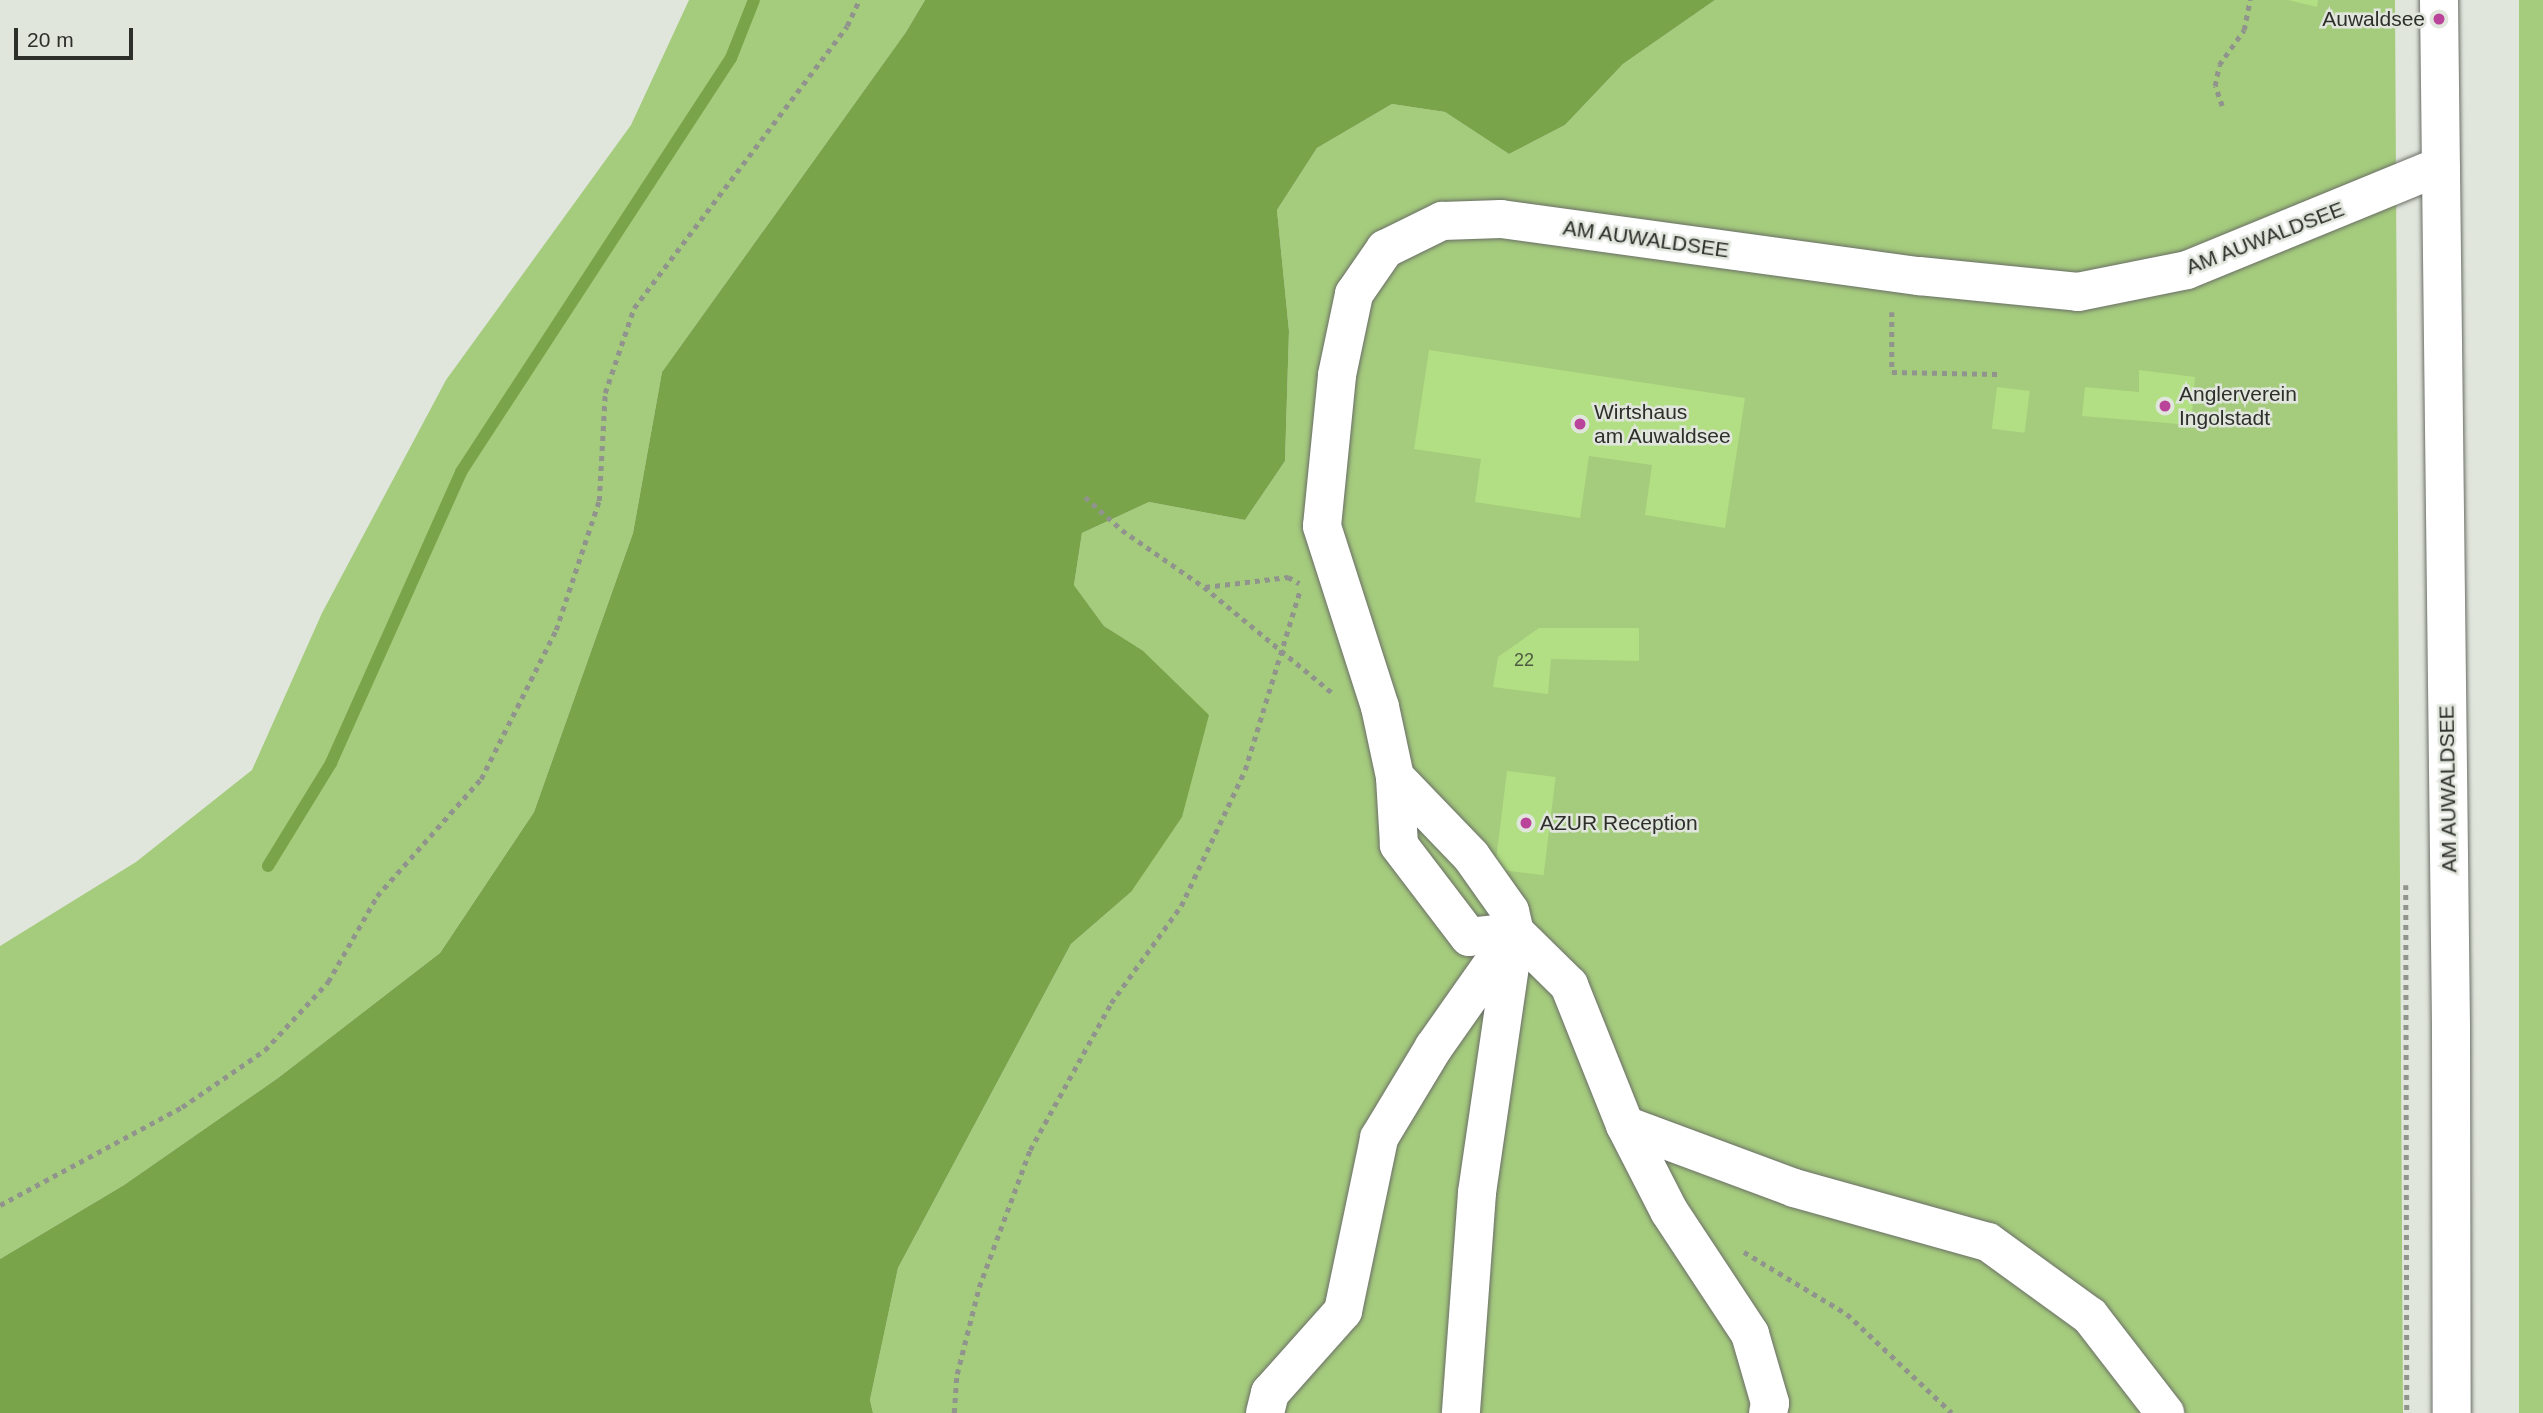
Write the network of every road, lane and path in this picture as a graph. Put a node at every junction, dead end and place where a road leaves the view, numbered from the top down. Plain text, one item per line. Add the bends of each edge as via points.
1 (859, 0) edge
2 (2250, 0) edge
3 (2439, 0) edge
4 (2222, 106) dead end
5 (2440, 166) junction
6 (1892, 272) junction
7 (1998, 374) dead end
8 (1085, 497) dead end
9 (1322, 526) junction
10 (1302, 585) junction
11 (1204, 587) junction
12 (1352, 622) junction
13 (1279, 651) junction
14 (1380, 707) junction
15 (1395, 777) junction
16 (2406, 884) dead end
17 (1513, 921) junction
18 (1625, 1125) junction
19 (0, 1205) edge
20 (1741, 1250) dead end
21 (954, 1413) edge
22 (1265, 1413) edge
23 (1461, 1413) edge
24 (1768, 1413) edge
25 (1952, 1413) edge
26 (2165, 1413) edge
27 (2407, 1413) edge
28 (2452, 1413) edge

1 - 19 path via 847,26 634,308 606,393 595,514 556,630 481,779 377,896 328,982 265,1050 182,1107
2 - 4 path via 2244,30 2219,65 2216,86
3 - 5 street, AM AUWALDSEE
5 - 6 street, AM AUWALDSEE via 2187,270 2078,292
5 - 28 street, AM AUWALDSEE
6 - 7 path via 1892,372
6 - 9 street, AM AUWALDSEE via 1501,219 1442,221 1385,248 1354,295 1338,375
8 - 11 path via 1122,530
9 - 10 path
9 - 12 street, AM AUWALDSEE
10 - 11 path via 1288,577
10 - 12 path
10 - 13 path
11 - 13 path
12 - 14 street, AM AUWALDSEE
13 - 14 path via 1359,713
13 - 21 path via 1245,769 1181,906 1111,1003 1030,1150 979,1287 957,1374
14 - 15 street, AM AUWALDSEE
15 - 17 street via 1471,856
15 - 17 street, AM AUWALDSEE via 1399,845 1469,937
16 - 27 path
17 - 18 street via 1569,985
17 - 22 street via 1379,1138 1343,1311 1270,1393
17 - 23 street via 1477,1193
18 - 24 street via 1669,1211 1750,1334 1770,1403
18 - 26 street via 1794,1188 1988,1242 2090,1316
20 - 25 path via 1847,1314

